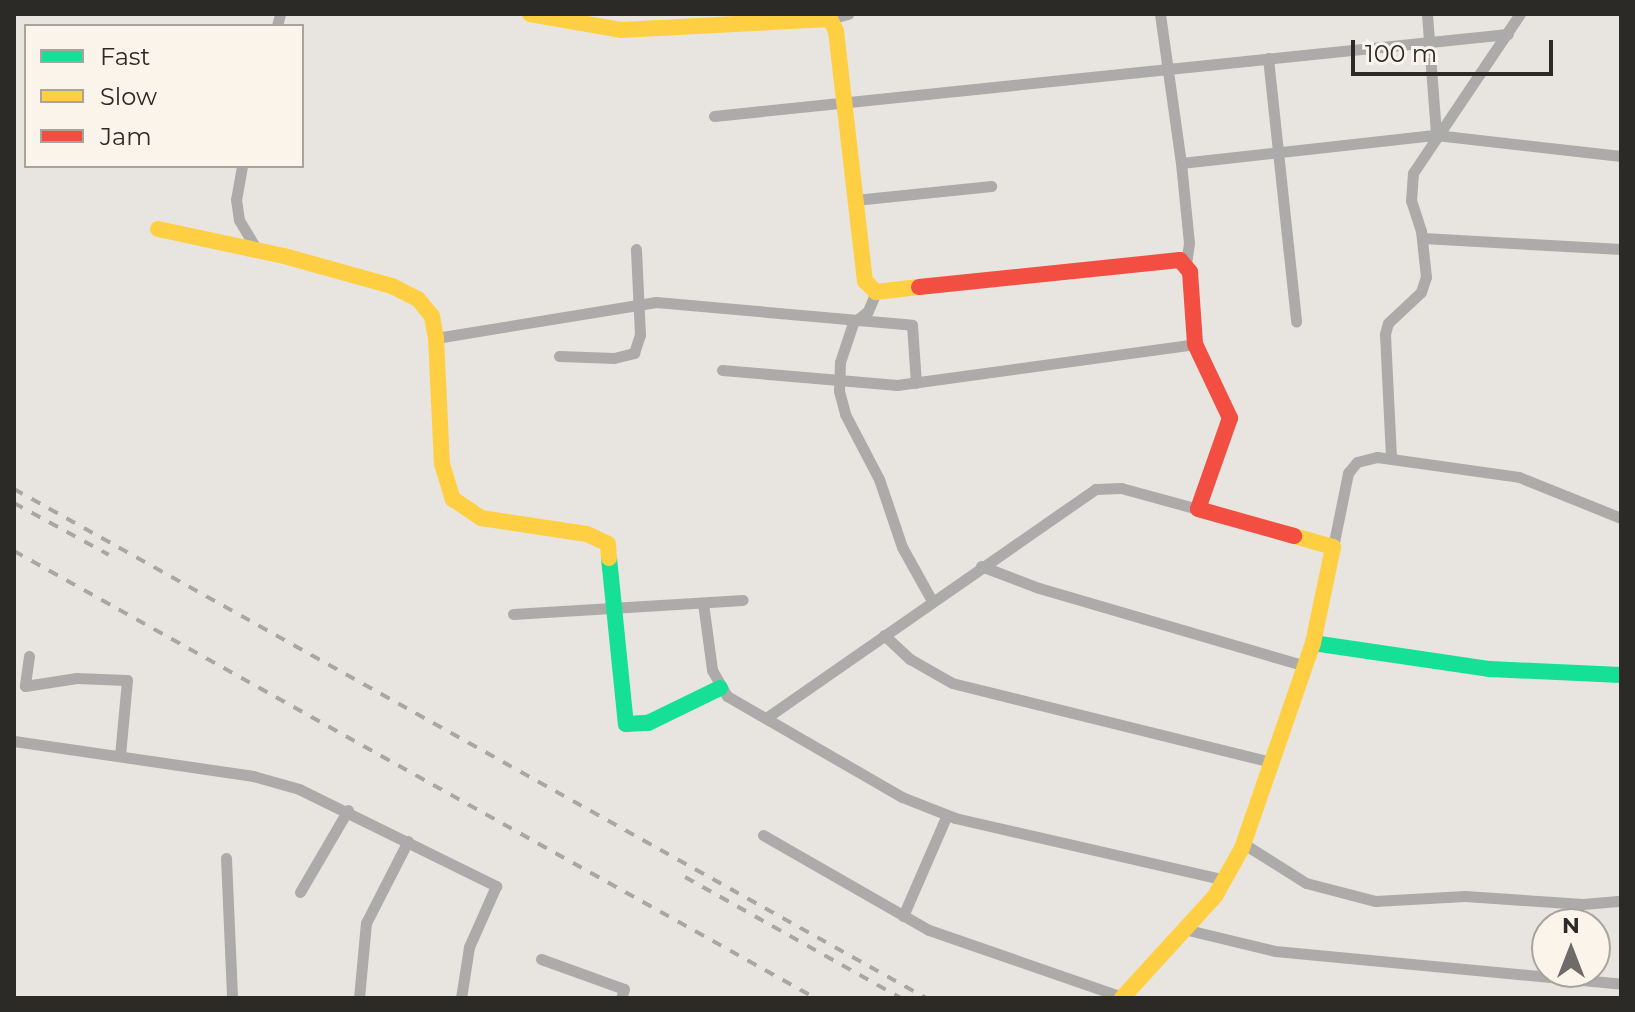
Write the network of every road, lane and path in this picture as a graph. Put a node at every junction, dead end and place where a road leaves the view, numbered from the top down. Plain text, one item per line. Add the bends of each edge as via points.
1 (530, 14) edge
2 (1160, 14) edge
3 (1427, 14) edge
4 (1520, 14) edge
5 (837, 16) edge
6 (613, 22) edge
7 (1508, 34) junction
8 (1430, 42) junction
9 (1268, 58) junction
10 (1168, 68) junction
11 (844, 103) junction
12 (714, 116) dead end
13 (1436, 135) junction
14 (1277, 152) junction
15 (1621, 156) edge
16 (1181, 163) junction
17 (242, 168) edge
18 (991, 186) dead end
19 (855, 200) junction
20 (158, 229) dead end
21 (1423, 238) junction
22 (636, 249) dead end
23 (1621, 249) edge
24 (257, 250) junction
25 (1186, 265) junction
26 (876, 292) junction
27 (638, 305) junction
28 (1296, 322) dead end
29 (853, 323) junction
30 (436, 338) junction
31 (1195, 344) junction
32 (559, 356) dead end
33 (722, 370) dead end
34 (839, 380) junction
35 (916, 383) junction
36 (1391, 457) junction
37 (1198, 509) junction
38 (1621, 518) edge
39 (1333, 547) junction
40 (981, 566) junction
41 (743, 600) dead end
42 (932, 601) junction
43 (703, 603) junction
44 (615, 608) junction
45 (513, 614) dead end
46 (884, 635) junction
47 (1313, 643) junction
48 (29, 656) dead end
49 (1306, 666) junction
50 (1621, 675) edge
51 (720, 688) junction
52 (766, 718) junction
53 (14, 741) edge
54 (120, 756) junction
55 (1271, 762) junction
56 (348, 810) junction
57 (947, 815) junction
58 (763, 835) dead end
59 (408, 841) junction
60 (1244, 844) junction
61 (226, 858) dead end
62 (1225, 880) junction
63 (300, 892) dead end
64 (1621, 901) edge
65 (903, 916) junction
66 (1188, 930) junction
67 (541, 959) dead end
68 (1621, 984) edge
69 (1123, 997) edge
70 (232, 998) edge
71 (359, 998) edge
72 (461, 998) edge
73 (621, 998) edge

1 - 6 street
2 - 10 street
3 - 8 street
4 - 7 street
5 - 6 street
5 - 11 street
7 - 8 street
7 - 13 street
8 - 9 street
8 - 13 street
9 - 10 street
9 - 14 street
10 - 11 street
10 - 16 street
11 - 12 street
11 - 19 street
13 - 14 street
13 - 15 street
13 - 21 street via 1410,185
14 - 16 street
14 - 28 street
16 - 25 street via 1189,243
17 - 24 street via 237,210
18 - 19 street
19 - 26 street via 861,265 865,281
20 - 24 street
21 - 23 street
21 - 36 street via 1426,277 1421,292 1388,323 1385,334
22 - 27 street
24 - 30 street via 392,286 418,299 432,316
25 - 26 street via 1168,260
25 - 31 street
26 - 29 street via 868,311
27 - 29 street via 686,304
27 - 30 street
27 - 32 street via 640,335 634,353 614,358
29 - 34 street
29 - 35 street via 912,325
30 - 44 street via 442,464 453,499 481,518 602,538 611,557
31 - 35 street
31 - 37 street via 1208,378 1229,406 1230,418
33 - 34 street
34 - 35 street
34 - 42 street via 845,414 868,451 902,547
36 - 38 street via 1519,477
36 - 39 street via 1357,462 1348,473
37 - 39 street
37 - 40 street via 1121,488 1095,489
39 - 47 street
40 - 42 street
40 - 49 street via 1027,585
41 - 43 street
42 - 46 street
43 - 44 street
43 - 51 street via 712,670
44 - 45 street
44 - 51 street via 626,724 648,723
46 - 52 street
46 - 55 street via 910,659 971,689
47 - 49 street
47 - 50 street via 1490,669
48 - 54 street via 25,686 76,678 127,680
49 - 55 street
51 - 52 street
52 - 57 street via 873,781
53 - 54 street
54 - 56 street via 253,776
55 - 60 street
56 - 59 street
56 - 63 street
57 - 62 street
57 - 65 street
58 - 65 street
59 - 71 street via 366,923
59 - 72 street via 496,886 469,947
60 - 62 street
60 - 64 street via 1306,883 1375,901 1465,896 1583,904
61 - 70 street
62 - 66 street
65 - 69 street via 960,943
66 - 68 street via 1275,951
66 - 69 street
67 - 73 street via 624,989

